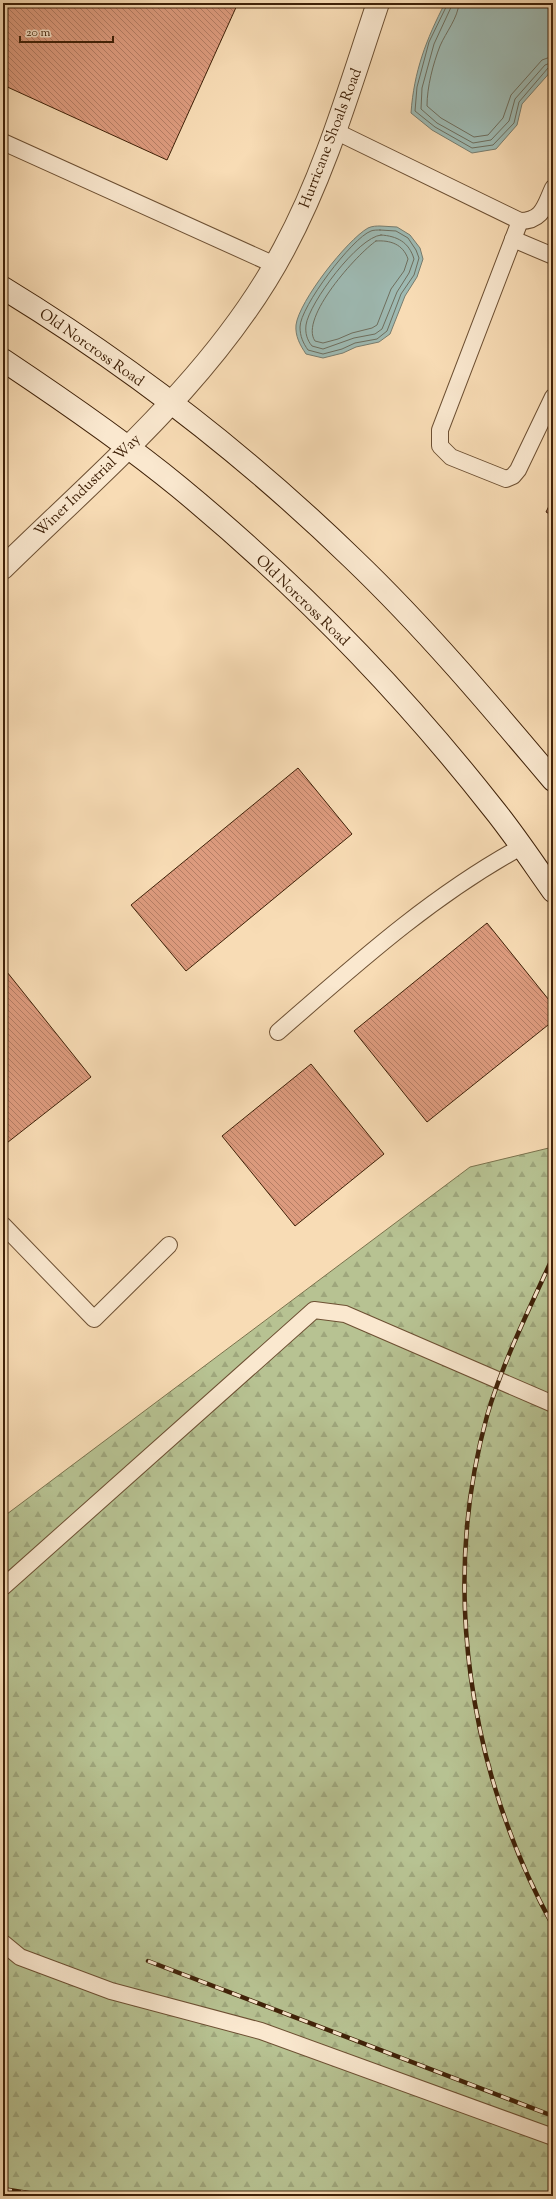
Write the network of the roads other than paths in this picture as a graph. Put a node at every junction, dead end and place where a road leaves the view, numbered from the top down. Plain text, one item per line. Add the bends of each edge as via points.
1 (378, 3) edge
2 (335, 131) junction
3 (3, 142) edge
4 (553, 188) edge
5 (520, 221) junction
6 (513, 239) junction
7 (553, 256) edge
8 (275, 265) junction
9 (3, 288) edge
10 (3, 360) edge
11 (553, 397) edge
12 (170, 402) junction
13 (127, 447) junction
14 (3, 568) edge
15 (553, 780) edge
16 (521, 847) junction
17 (553, 891) edge
18 (278, 1032) dead end
19 (3, 1225) edge
20 (169, 1245) dead end
21 (553, 1404) edge
22 (3, 1587) edge
23 (3, 1944) edge
24 (553, 2137) edge

1 - 2 main road, Hurricane Shoals Road
2 - 5 lane
2 - 8 main road, Hurricane Shoals Road via 307,202
3 - 8 lane
4 - 5 lane via 540,215 530,221
5 - 6 lane
6 - 7 lane
6 - 11 lane via 440,430 440,446 451,457 506,479 513,476
8 - 12 main road, Hurricane Shoals Road via 226,340
9 - 12 main road, Old Norcross Road via 106,355
10 - 13 main road, Old Norcross Road
12 - 13 main road, Winer Industrial Way
12 - 15 main road, Old Norcross Road via 282,493 354,560 475,686
13 - 14 main road, Winer Industrial Way
13 - 16 main road, Old Norcross Road via 178,486 264,561 366,662 492,807
16 - 17 main road, Old Norcross Road
16 - 18 lane via 479,869 433,902 357,963
19 - 20 lane via 94,1319
21 - 22 lane via 345,1314 314,1310
23 - 24 lane via 20,1957 111,1991 261,2031

